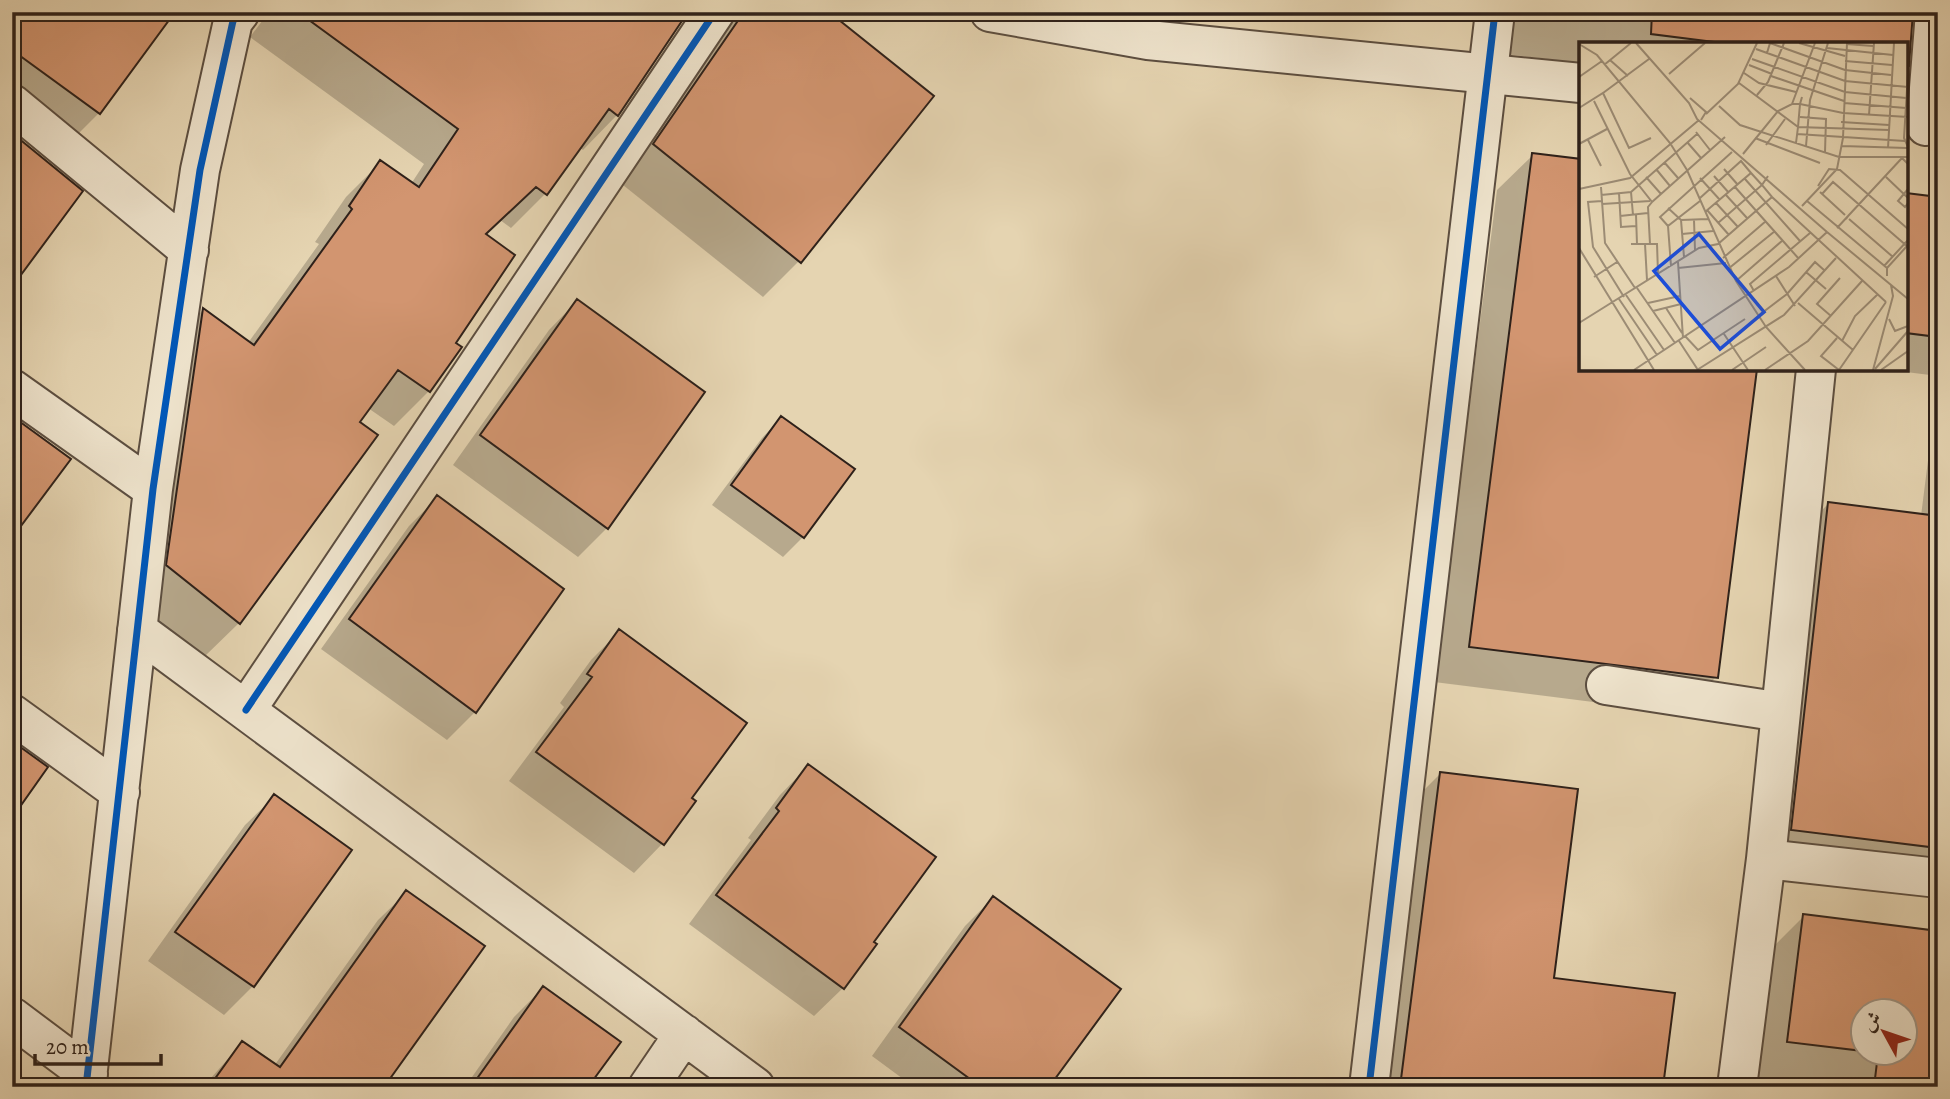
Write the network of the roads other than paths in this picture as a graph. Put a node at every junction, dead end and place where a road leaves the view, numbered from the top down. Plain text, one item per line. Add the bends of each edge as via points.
1 (240, 12) edge
2 (715, 12) edge
3 (990, 12) edge
4 (1495, 12) edge
5 (1935, 12) edge
6 (1147, 26) edge
7 (1489, 72) junction
8 (1579, 83) edge
9 (12, 104) edge
10 (1923, 126) edge
11 (189, 250) junction
12 (1816, 371) edge
13 (12, 389) edge
14 (153, 489) junction
15 (137, 630) junction
16 (1606, 685) dead end
17 (246, 710) junction
18 (1781, 712) junction
19 (12, 714) edge
20 (120, 792) junction
21 (1766, 859) junction
22 (1938, 878) edge
23 (12, 1017) edge
24 (684, 1034) junction
25 (87, 1080) edge
26 (648, 1087) edge
27 (755, 1087) edge
28 (1369, 1087) edge
29 (1737, 1087) edge

1 - 11 street via 233,21 200,170
2 - 17 street
3 - 6 street
4 - 7 street
5 - 10 street
6 - 7 street
7 - 8 street
7 - 28 street
9 - 11 street
11 - 14 street
12 - 18 street
13 - 14 street
14 - 15 street
15 - 17 street
15 - 20 street
16 - 18 street
17 - 24 street
18 - 21 street
19 - 20 street
20 - 25 street
21 - 22 street
21 - 29 street
23 - 25 street
24 - 26 street
24 - 27 street

